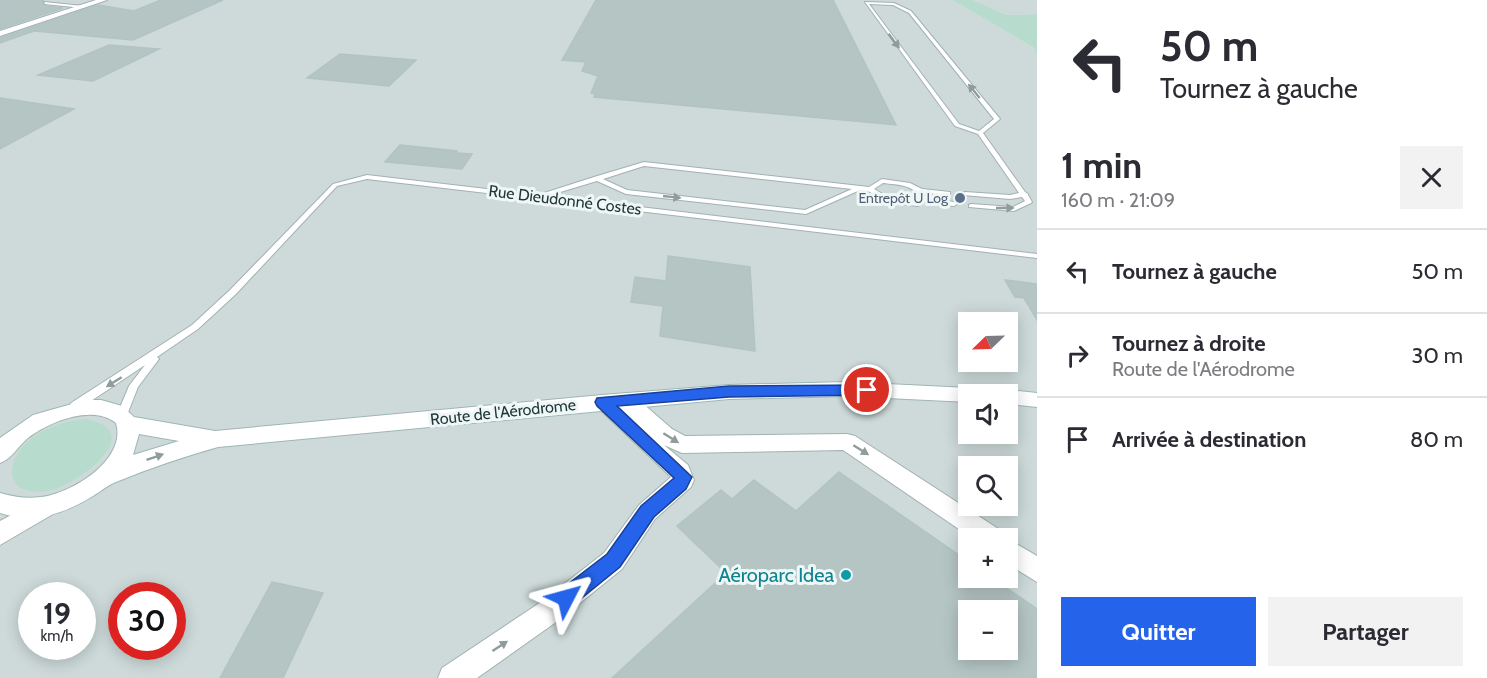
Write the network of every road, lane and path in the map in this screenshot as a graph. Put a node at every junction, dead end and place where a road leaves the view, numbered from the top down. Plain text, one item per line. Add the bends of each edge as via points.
1 (104, 0) edge
2 (45, 3) dead end
3 (83, 7) junction
4 (0, 34) edge
5 (980, 133) junction
6 (596, 178) junction
7 (860, 188) junction
8 (870, 189) junction
9 (920, 191) junction
10 (948, 193) dead end
11 (1024, 194) junction
12 (965, 195) dead end
13 (539, 197) junction
14 (924, 200) junction
15 (954, 204) dead end
16 (971, 206) dead end
17 (1037, 256) edge
18 (160, 353) junction
19 (958, 394) edge
20 (1018, 398) edge
21 (1037, 400) edge
22 (614, 401) junction
23 (68, 411) junction
24 (124, 421) junction
25 (25, 430) junction
26 (0, 438) edge
27 (218, 439) junction
28 (0, 454) edge
29 (101, 478) junction
30 (0, 503) edge
31 (45, 507) junction
32 (976, 528) edge
33 (0, 534) edge
34 (1018, 557) edge
35 (1037, 570) edge
36 (452, 678) edge

1 - 3 street
2 - 3 lane
3 - 4 street
5 -> 5 lane via 997,119 910,12 894,4 866,3 957,125
5 - 11 lane
6 - 7 lane via 644,164
6 -> 7 lane via 626,192 806,212
6 - 13 lane
7 - 8 lane
8 - 9 lane via 882,181 908,184
8 - 14 lane via 889,201 918,204
9 - 10 lane
9 - 14 lane
11 - 12 lane
16 -> 11 lane via 1014,209 1029,202
13 - 17 lane, Rue Dieudonné Costes
13 - 18 lane, Rue Dieudonné Costes via 367,177 335,185 233,292
14 - 15 lane
18 -> 23 lane, Rue Dieudonné Costes
18 - 24 lane, Rue Dieudonné Costes via 134,386
19 - 22 street, Route de l'Aérodrome via 846,389 729,392
20 - 21 street
22 - 27 street, Route de l'Aérodrome
22 -> 32 street via 682,445 848,442
36 -> 22 street via 550,611 613,561 647,512 683,480 680,472
23 - 24 street, Route de l'Aérodrome via 94,406 112,411
23 - 25 street, Route de l'Aérodrome
24 - 27 street, Route de l'Aérodrome
24 - 29 street via 129,432 126,447
25 - 26 street
25 - 28 street via 9,441
29 -> 27 street, Route de l'Aérodrome via 155,456
29 - 31 street via 72,497
30 - 31 street via 17,508
31 - 33 street
34 - 35 street

